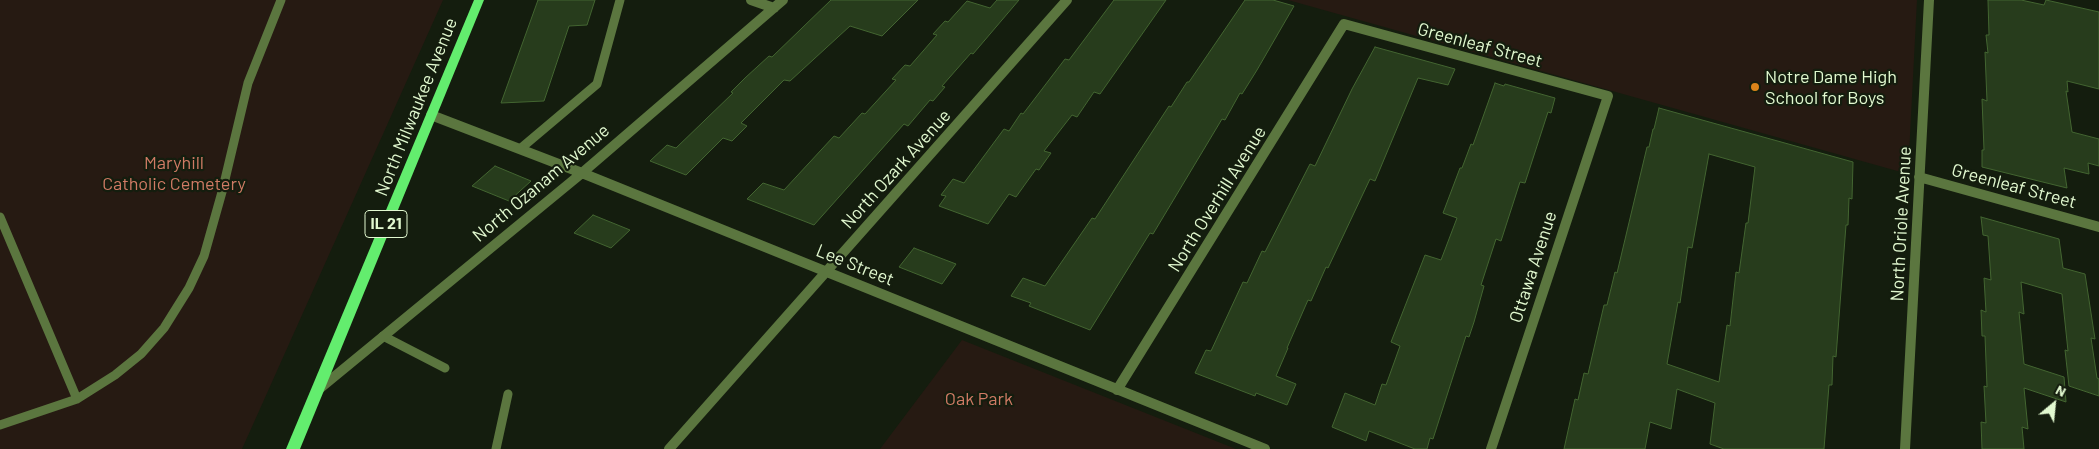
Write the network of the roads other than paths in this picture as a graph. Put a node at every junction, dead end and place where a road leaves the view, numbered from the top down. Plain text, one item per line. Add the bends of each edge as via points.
1 (281, 0) edge
2 (479, 0) edge
3 (620, 0) edge
4 (752, 0) edge
5 (783, 0) edge
6 (1067, 0) edge
7 (1929, 0) edge
8 (774, 8) junction
9 (1344, 24) joint
10 (1608, 96) joint
11 (431, 115) junction
12 (520, 149) junction
13 (582, 173) junction
14 (1920, 177) junction
15 (0, 217) edge
16 (2099, 227) edge
17 (826, 272) junction
18 (383, 336) junction
19 (445, 368) dead end
20 (318, 390) junction
21 (1117, 390) junction
22 (508, 394) dead end
23 (77, 399) junction
24 (0, 425) edge
25 (293, 449) edge
26 (496, 449) edge
27 (669, 449) edge
28 (1266, 449) edge
29 (1491, 449) edge
30 (1905, 449) edge

1 - 23 lane via 248,83 204,256 189,288 164,328 141,354
2 - 11 main road, North Milwaukee Avenue / IL 21
3 - 12 lane via 597,84
4 - 8 street
5 - 8 street, North Ozanam Avenue
6 - 17 street, North Ozark Avenue
7 - 14 street, North Oriole Avenue
8 - 13 street, North Ozanam Avenue
9 - 10 street, Greenleaf Street
9 - 21 street, North Overhill Avenue
10 - 29 street, Ottawa Avenue
11 - 12 street, Lee Street
11 - 20 main road, North Milwaukee Avenue / IL 21
12 - 13 street, Lee Street
13 - 17 street, Lee Street
13 - 18 street, North Ozanam Avenue
14 - 16 street, Greenleaf Street
14 - 30 street, North Oriole Avenue
15 - 23 lane
17 - 21 street, Lee Street
17 - 27 street, North Ozark Avenue
18 - 19 lane
18 - 20 street, North Ozanam Avenue
20 - 25 main road, North Milwaukee Avenue / IL 21
21 - 28 street, Lee Street
22 - 26 lane
23 - 24 lane

